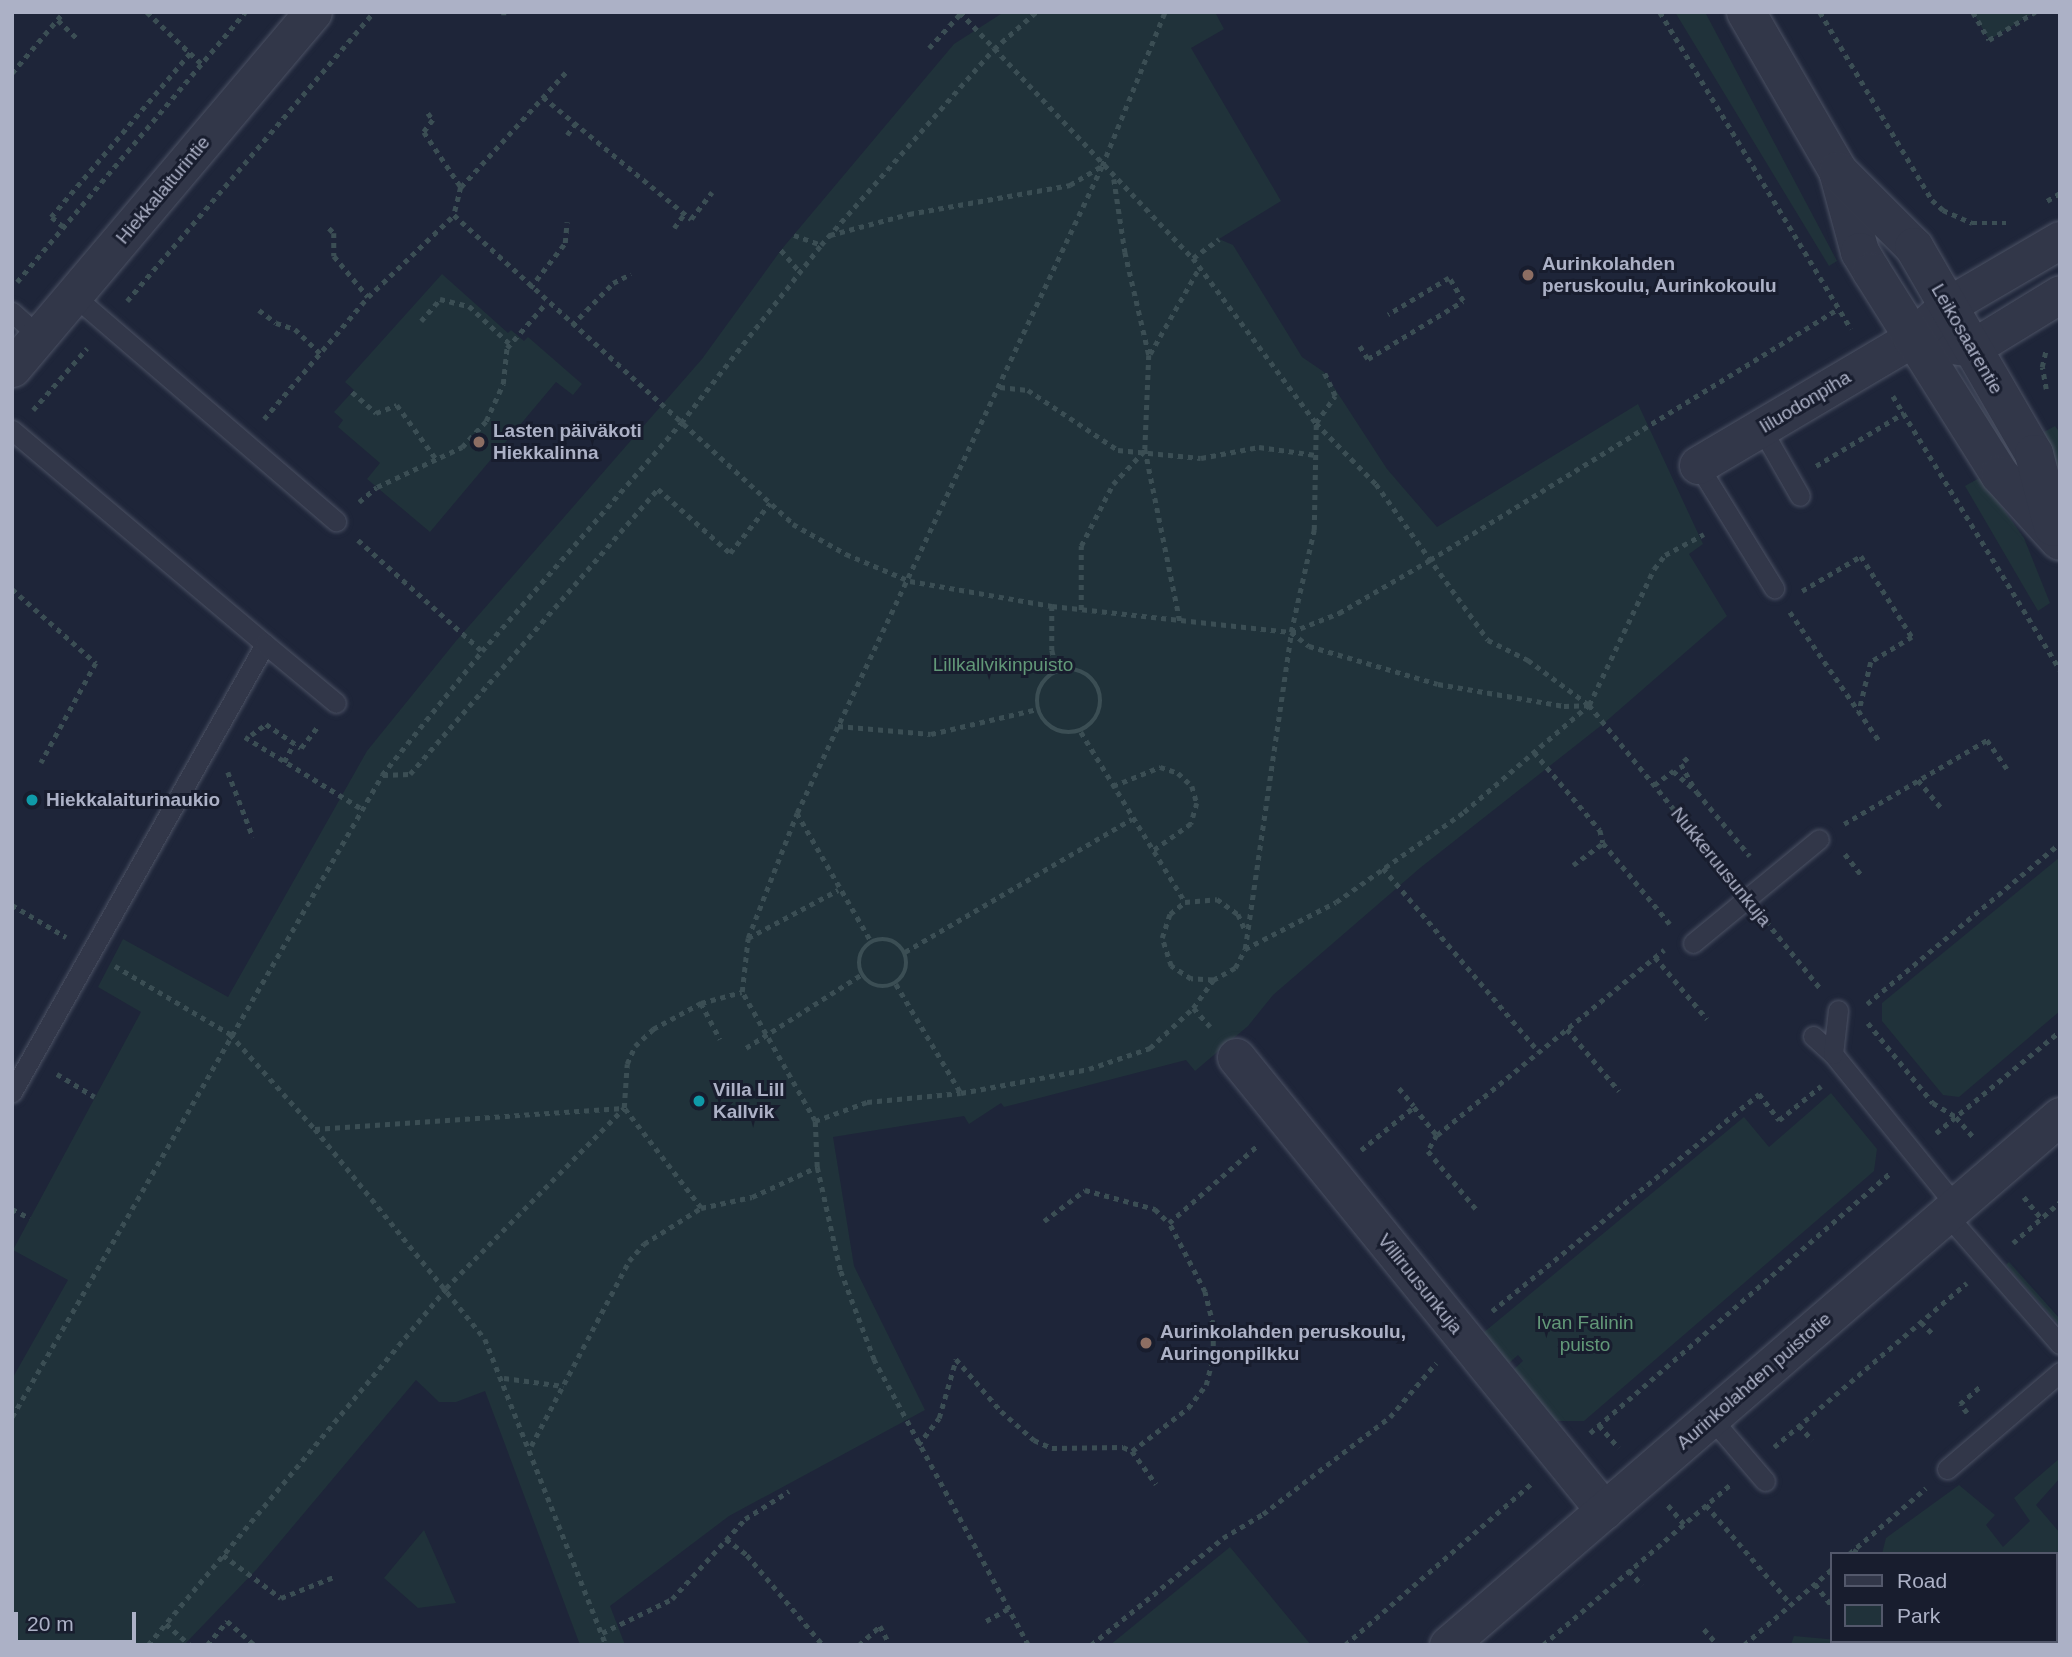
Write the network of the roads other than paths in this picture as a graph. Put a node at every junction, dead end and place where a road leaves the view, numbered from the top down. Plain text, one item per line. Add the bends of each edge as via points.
1 (313, 12) edge
2 (1746, 12) edge
3 (1839, 171) junction
4 (2060, 240) edge
5 (2060, 294) edge
6 (74, 295) junction
7 (1947, 306) junction
8 (12, 312) edge
9 (39, 337) junction
10 (1912, 339) junction
11 (1972, 348) junction
12 (12, 368) edge
13 (1761, 428) junction
14 (13, 431) edge
15 (1698, 465) joint
16 (1800, 496) dead end
17 (336, 521) road end
18 (2057, 537) edge
19 (1779, 595) road end
20 (265, 643) junction
21 (336, 703) road end
22 (1819, 839) road end
23 (1687, 940) road end
24 (1838, 1010) road end
25 (1813, 1037) dead end
26 (1833, 1054) junction
27 (1236, 1057) road end
28 (12, 1093) edge
29 (2060, 1116) edge
30 (1951, 1210) junction
31 (2060, 1344) edge
32 (2060, 1372) edge
33 (1711, 1418) junction
34 (1947, 1469) road end
35 (1759, 1473) road end
36 (1604, 1510) junction
37 (1448, 1645) edge

1 - 6 street, Hiekkalaiturintie
2 - 3 street, Leikosaarentie
3 - 7 street, Leikosaarentie via 1900,229
3 - 10 street, Leikosaarentie via 1860,252
4 - 7 street, Iiluodonpiha
5 - 11 street
6 - 9 street, Hiekkalaiturintie
6 - 17 lane
7 - 10 street, Iiluodonpiha
7 - 11 street, Leikosaarentie
8 - 9 lane
9 - 12 street, Hiekkalaiturintie
10 - 11 street
10 - 13 street, Iiluodonpiha
10 - 18 street, Leikosaarentie via 2000,475
11 - 18 street, Leikosaarentie via 2034,454
13 - 15 street, Iiluodonpiha
13 - 16 lane
14 - 20 lane
15 - 19 lane
20 - 21 lane
20 - 28 lane
22 - 23 lane via 1748,899
24 - 26 lane
25 - 26 lane
26 - 30 lane
27 - 36 street, Villiruusunkuja
29 - 30 street, Aurinkolahden puistotie
30 - 31 lane via 1989,1264
30 - 33 street, Aurinkolahden puistotie
32 - 34 lane
33 - 35 lane
33 - 36 street, Aurinkolahden puistotie
36 - 37 street, Aurinkolahden puistotie

